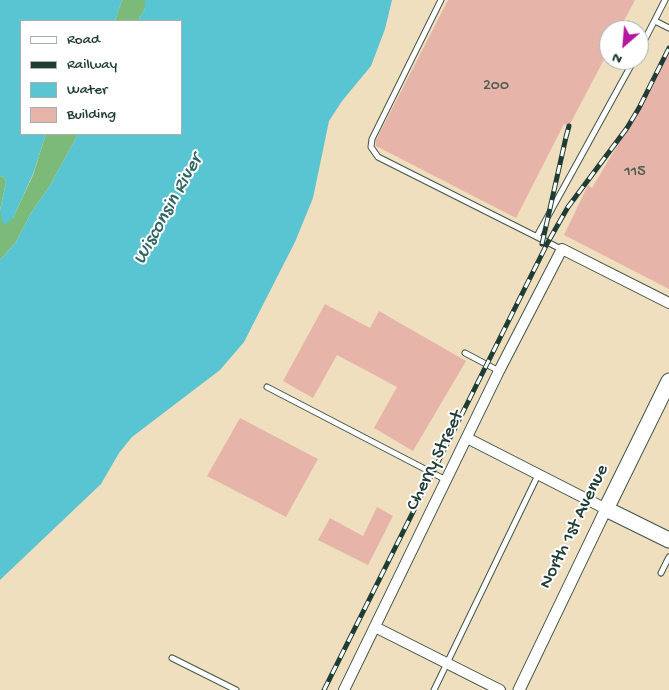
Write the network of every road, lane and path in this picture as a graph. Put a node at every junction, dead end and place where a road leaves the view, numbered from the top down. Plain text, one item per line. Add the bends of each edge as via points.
1 (441, 0) edge
2 (665, 0) edge
3 (655, 21) junction
4 (669, 28) edge
5 (649, 32) edge
6 (628, 70) edge
7 (537, 236) junction
8 (562, 249) junction
9 (669, 303) edge
10 (465, 353) dead end
11 (500, 371) junction
12 (669, 381) edge
13 (267, 387) dead end
14 (467, 438) junction
15 (538, 474) junction
16 (446, 480) junction
17 (606, 509) junction
18 (669, 540) edge
19 (669, 557) edge
20 (661, 573) dead end
21 (375, 627) junction
22 (172, 658) dead end
23 (447, 663) junction
24 (236, 690) edge
25 (344, 690) edge
26 (434, 690) edge
27 (500, 690) edge
28 (519, 690) edge

1 - 7 lane via 370,147 378,157
2 - 3 lane
3 - 4 lane
3 - 5 lane
6 - 7 lane
7 - 8 lane
8 - 9 street
8 - 11 street, Cherry Street
10 - 11 lane
11 - 14 street, Cherry Street
12 - 17 main road, North 1st Avenue
13 - 16 lane
14 - 15 street
14 - 16 street, Cherry Street
15 - 17 street
15 - 23 lane
16 - 21 street, Cherry Street
17 - 18 main road
17 - 28 street, North 1st Avenue
19 - 20 lane
21 - 23 street
21 - 25 street, Cherry Street
22 - 24 lane
23 - 26 lane
23 - 27 street

